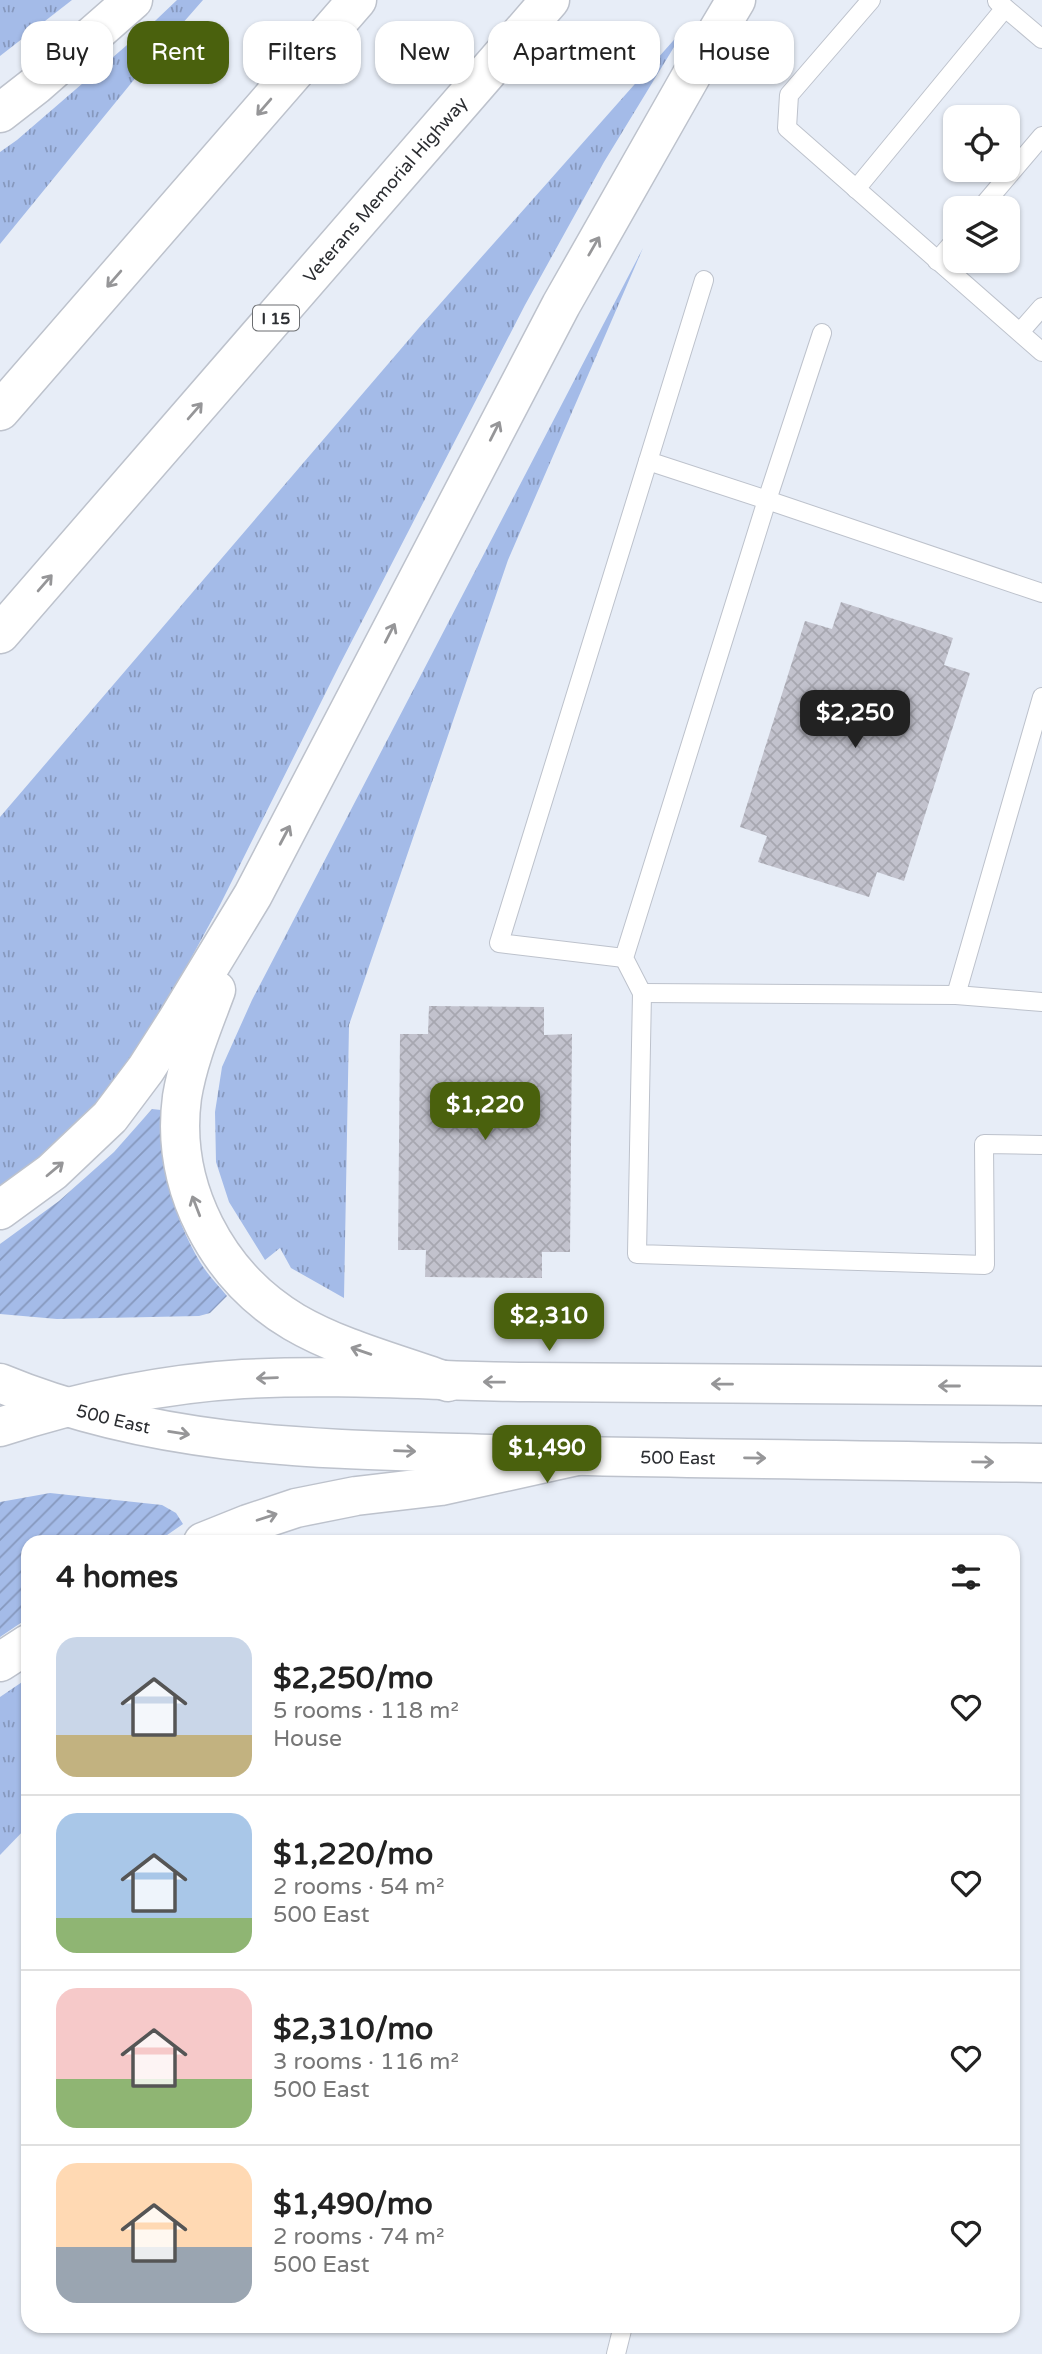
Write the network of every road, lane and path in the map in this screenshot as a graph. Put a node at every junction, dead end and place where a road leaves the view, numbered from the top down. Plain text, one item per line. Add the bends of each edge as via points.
1 (133, 0) edge
2 (357, 0) edge
3 (550, 0) edge
4 (736, 0) edge
5 (871, 0) edge
6 (1000, 4) edge
7 (1042, 39) edge
8 (0, 113) edge
9 (1042, 136) edge
10 (856, 189) junction
11 (991, 196) edge
12 (943, 254) edge
13 (937, 261) junction
14 (704, 280) dead end
15 (1042, 307) edge
16 (1020, 332) junction
17 (822, 333) dead end
18 (1042, 352) edge
19 (0, 411) edge
20 (648, 461) junction
21 (767, 500) junction
22 (1042, 593) edge
23 (0, 634) edge
24 (1042, 698) edge
25 (253, 895) junction
26 (624, 958) junction
27 (642, 993) junction
28 (956, 995) junction
29 (1042, 1002) edge
30 (1042, 1145) edge
31 (0, 1210) edge
32 (449, 1382) junction
33 (0, 1383) edge
34 (1042, 1386) edge
35 (65, 1406) junction
36 (0, 1427) edge
37 (577, 1456) junction
38 (1042, 1463) edge
39 (220, 1535) edge
40 (21, 1648) edge
41 (0, 1661) edge
42 (622, 2333) edge
43 (616, 2354) edge

1 - 8 main road
2 -> 19 main road
23 -> 3 main road, Veterans Memorial Highway / I 15
25 -> 4 main road via 561,305
5 - 10 lane via 789,95 787,128
6 - 7 lane
6 - 10 lane
9 - 11 lane
10 - 13 lane
12 - 13 lane
13 - 16 lane
14 - 20 lane
15 - 16 lane
16 - 18 lane
17 - 21 lane
20 - 21 lane
20 - 26 lane via 499,943
21 - 22 lane
21 - 26 lane
24 - 28 lane
31 -> 25 main road via 52,1172 110,1117 161,1047
32 -> 25 main road via 296,1324 250,1289 218,1250 199,1213 182,1150 183,1097 192,1055
26 - 27 lane
27 - 28 lane
27 - 30 lane via 637,1254 985,1265 984,1144
28 - 29 lane
34 -> 32 main road, 500 East
32 -> 35 main road, 500 East via 243,1379 156,1388
33 - 35 main road, 500 East
35 - 36 main road, 500 East
35 -> 37 main road, 500 East via 149,1428 267,1445
37 -> 38 main road, 500 East
39 -> 37 main road via 296,1508 441,1486
40 - 41 main road
42 - 43 lane

